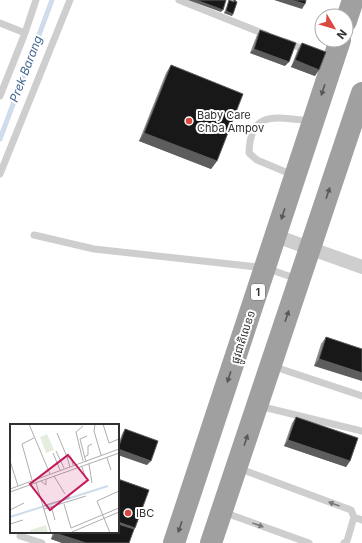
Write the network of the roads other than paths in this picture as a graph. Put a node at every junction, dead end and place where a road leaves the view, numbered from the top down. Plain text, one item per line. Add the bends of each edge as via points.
1 (36, 0) edge
2 (70, 0) edge
3 (179, 0) edge
4 (0, 23) edge
5 (25, 33) junction
6 (274, 38) edge
7 (282, 40) edge
8 (333, 48) edge
9 (325, 58) junction
10 (362, 93) edge
11 (0, 96) edge
12 (313, 122) junction
13 (0, 174) edge
14 (295, 176) junction
15 (34, 235) dead end
16 (276, 236) junction
17 (310, 248) junction
18 (362, 267) edge
19 (266, 268) junction
20 (299, 280) junction
21 (270, 365) junction
22 (362, 396) edge
23 (257, 406) junction
24 (362, 431) edge
25 (236, 468) junction
26 (188, 501) junction
27 (221, 511) junction
28 (354, 517) junction
29 (362, 520) edge
30 (20, 536) dead end
31 (42, 543) edge
32 (174, 543) edge
33 (211, 543) edge
34 (309, 543) edge
35 (344, 543) edge

1 - 5 lane
2 - 13 lane
3 - 6 lane
4 - 5 lane
5 - 11 lane
7 - 9 lane
8 - 9 highway, ផ្លូវជាតិលេខ១ / 1
9 -> 12 highway, ផ្លូវជាតិលេខ១ / 1
17 -> 10 highway
12 - 14 highway, ផ្លូវជាតិលេខ១ / 1
12 - 14 lane via 269,118 258,123 250,138 249,153 258,160
14 -> 16 highway, ផ្លូវជាតិលេខ១ / 1
15 - 19 lane via 94,248
16 - 17 street
16 - 19 highway, ផ្លូវជាតិលេខ១ / 1
17 - 18 street
17 - 20 highway
19 - 20 lane
19 -> 26 highway, ផ្លូវជាតិលេខ១ / 1
21 -> 20 highway
21 - 22 lane
21 - 23 highway
23 - 24 lane
25 -> 23 highway
25 - 27 highway
28 -> 25 lane via 351,510
26 - 27 highway
26 -> 32 highway, ផ្លូវជាតិលេខ១ / 1
27 - 33 highway
27 -> 34 lane
28 - 29 lane
28 - 35 lane via 347,541
30 - 31 lane

